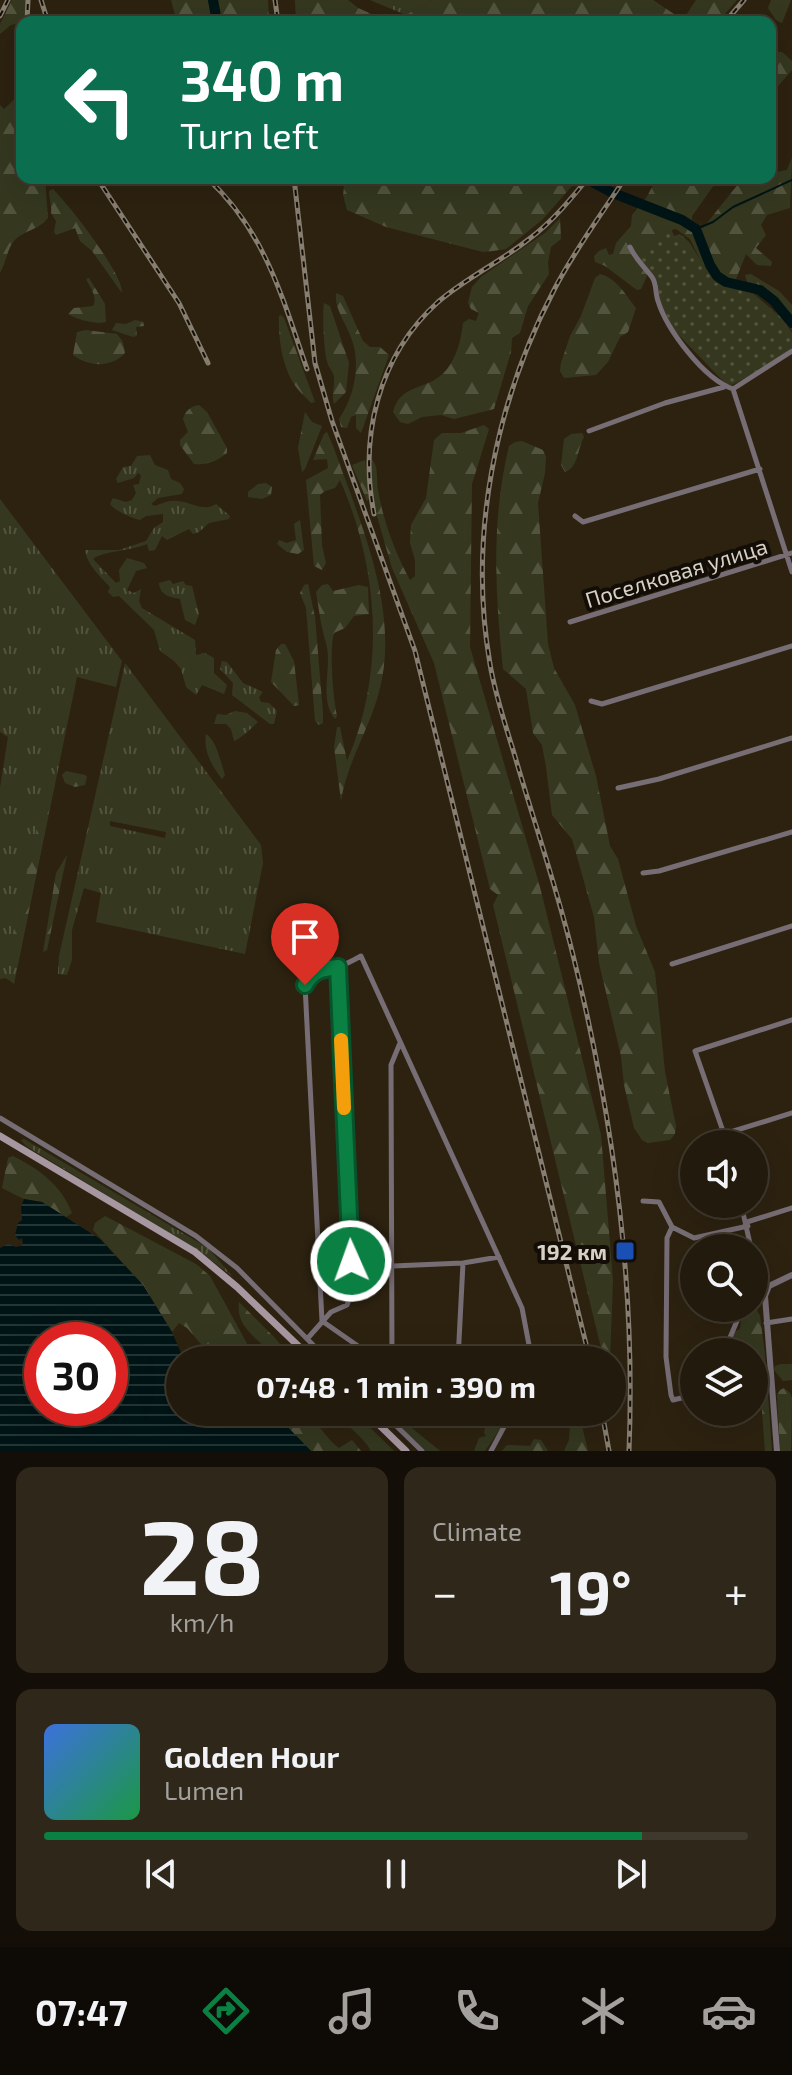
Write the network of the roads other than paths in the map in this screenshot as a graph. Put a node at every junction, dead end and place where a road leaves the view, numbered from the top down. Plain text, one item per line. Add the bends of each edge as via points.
1 (630, 247) dead end
2 (792, 351) edge
3 (725, 386) junction
4 (733, 389) junction
5 (589, 431) dead end
6 (760, 469) junction
7 (575, 516) dead end
8 (789, 553) edge
9 (792, 572) edge
10 (570, 622) dead end
11 (792, 646) edge
12 (591, 701) dead end
13 (792, 738) edge
14 (618, 788) dead end
15 (792, 832) edge
16 (643, 873) dead end
17 (792, 926) edge
18 (672, 964) dead end
19 (338, 967) junction
20 (792, 1020) edge
21 (401, 1042) junction
22 (792, 1113) edge
23 (0, 1118) edge
24 (723, 1130) edge
25 (737, 1130) edge
26 (0, 1136) edge
27 (643, 1201) dead end
28 (792, 1208) edge
29 (745, 1218) edge
30 (747, 1224) junction
31 (672, 1227) junction
32 (749, 1234) edge
33 (499, 1257) junction
34 (463, 1263) junction
35 (393, 1266) junction
36 (792, 1275) edge
37 (246, 1278) junction
38 (769, 1286) joint
39 (237, 1287) junction
40 (792, 1319) edge
41 (322, 1321) junction
42 (765, 1323) junction
43 (307, 1339) junction
44 (298, 1346) edge
45 (314, 1346) edge
46 (358, 1346) edge
47 (392, 1346) edge
48 (459, 1346) edge
49 (529, 1346) edge
50 (680, 1398) edge
51 (380, 1426) edge
52 (396, 1426) edge
53 (504, 1426) edge
54 (406, 1451) edge
55 (422, 1451) edge
56 (491, 1451) edge
57 (777, 1451) edge

1 - 3 street via 652,277 671,330
2 - 4 street
3 - 4 street
3 - 5 street
4 - 6 street
6 - 7 street via 583,522
6 - 8 street
8 - 9 street
8 - 10 street, Поселковая улица
11 - 12 street via 602,704
13 - 14 street
15 - 16 street
17 - 18 street
19 - 21 street via 361,956
19 - 41 street via 351,1295 347,1305
19 - 41 street via 318,970 305,985
20 - 24 street via 695,1051
21 - 33 street
21 - 35 street via 391,1065
22 - 25 street
23 - 37 street via 196,1236
26 - 39 main road via 195,1252
27 - 31 street via 659,1202
28 - 30 street
29 - 30 street
30 - 31 street via 694,1238
30 - 32 street
31 - 50 street via 667,1238 666,1357 673,1400
33 - 34 street
33 - 49 street via 527,1325
34 - 35 street
34 - 48 street
35 - 47 street
36 - 38 street
37 - 39 street
37 - 43 street
38 - 42 street
39 - 44 main road
40 - 42 street
41 - 43 street
41 - 46 street
42 - 57 street
43 - 45 street
51 - 54 main road
52 - 55 street
53 - 56 street

